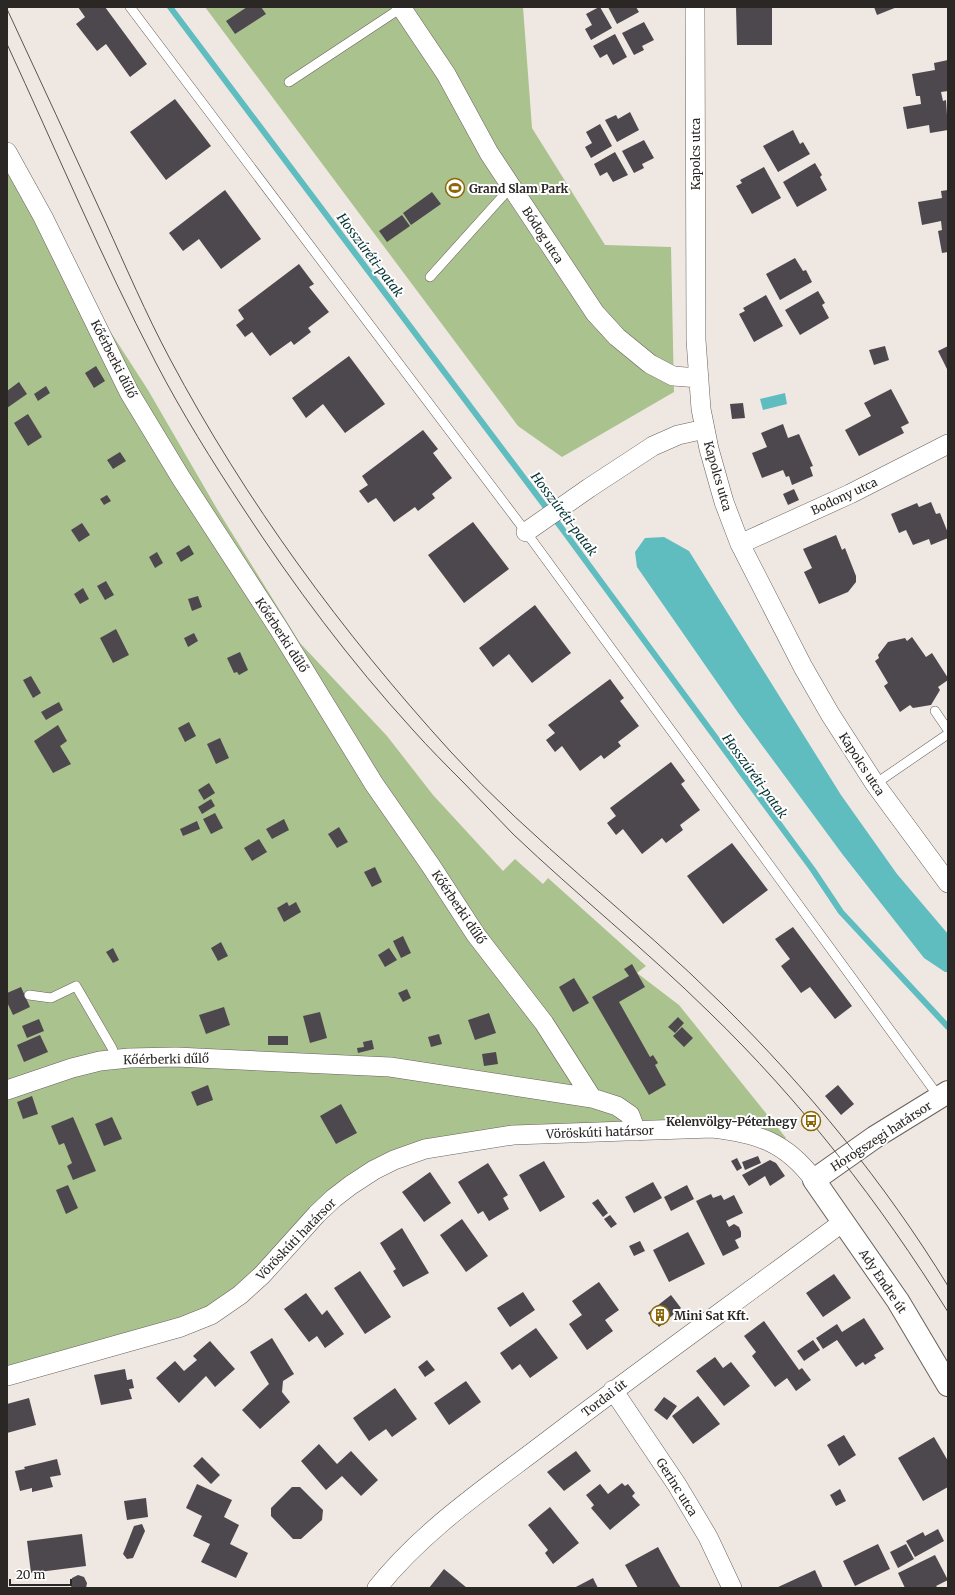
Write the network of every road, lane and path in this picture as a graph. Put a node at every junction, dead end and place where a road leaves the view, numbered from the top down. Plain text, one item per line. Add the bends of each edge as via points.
1 (130, 7) edge
2 (401, 7) edge
3 (695, 7) edge
4 (289, 82) dead end
5 (7, 152) edge
6 (511, 187) junction
7 (430, 277) dead end
8 (699, 378) junction
9 (705, 429) junction
10 (948, 444) edge
11 (532, 528) junction
12 (740, 544) junction
13 (935, 711) dead end
14 (948, 730) edge
15 (948, 734) edge
16 (875, 784) junction
17 (948, 883) edge
18 (29, 995) dead end
19 (116, 1059) junction
20 (7, 1090) edge
21 (944, 1095) edge
22 (592, 1098) junction
23 (636, 1131) junction
24 (814, 1180) junction
25 (842, 1222) junction
26 (7, 1376) edge
27 (948, 1385) edge
28 (614, 1390) junction
29 (377, 1588) edge
30 (732, 1588) edge

1 - 11 lane
2 - 4 lane
2 - 6 street, Bódog utca via 446,74 489,153
3 - 8 street, Kapolcs utca via 696,332
5 - 22 street, Kőérberki dűlő via 46,224 129,392 181,478 279,629 374,784 476,935 544,1023
6 - 7 lane
6 - 8 street, Bódog utca via 583,297 617,337 650,364 673,376
8 - 9 street, Kapolcs utca
9 - 11 street via 658,443
9 - 12 street, Kapolcs utca via 724,502
10 - 12 street, Bodony utca via 850,494
11 - 21 lane
12 - 16 street, Kapolcs utca via 822,700
13 - 14 lane
15 - 16 lane
16 - 17 street, Kapolcs utca
18 - 19 lane via 51,998 76,986
19 - 20 street, Kőérberki dűlő via 72,1068
19 - 22 street, Kőérberki dűlő via 176,1056 390,1067
21 - 24 street, Horogszegi határsor via 875,1137
22 - 23 street, Kőérberki dűlő via 617,1106 630,1115
23 - 24 street, Vöröskúti határsor via 712,1128 737,1130 778,1145 802,1164
23 - 26 street, Vöröskúti határsor via 513,1134 425,1149 394,1160 362,1177 334,1198 240,1296 211,1314 181,1327
24 - 25 street, Ady Endre út
25 - 27 street, Ady Endre út via 898,1301
25 - 28 street, Tordai út
28 - 29 street, Tordai út via 461,1506 415,1546
28 - 30 street, Gerinc utca via 708,1537

